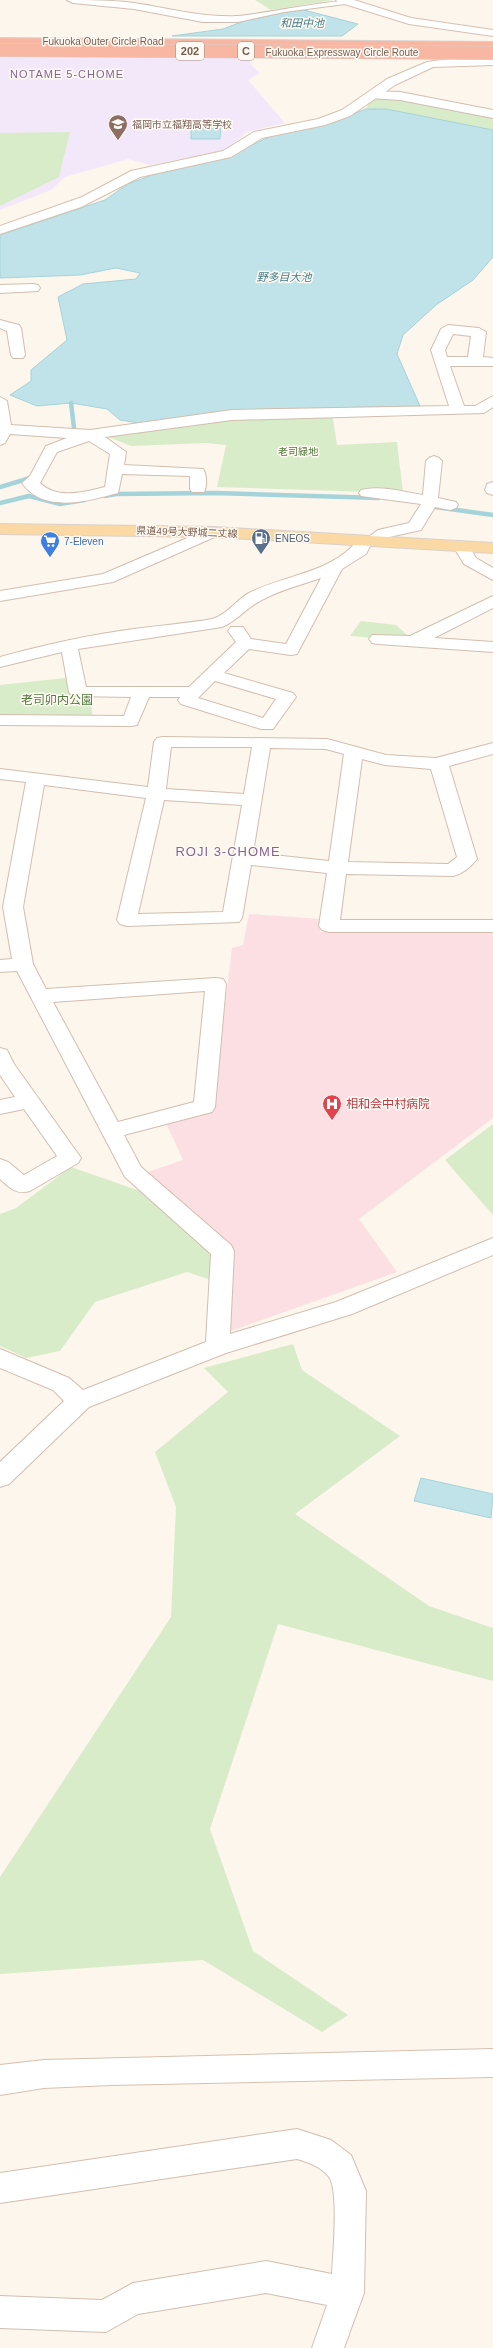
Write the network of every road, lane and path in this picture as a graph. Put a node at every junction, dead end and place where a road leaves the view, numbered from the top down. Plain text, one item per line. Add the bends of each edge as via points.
1 (73, 0) edge
2 (343, 0) edge
3 (103, 1) edge
4 (179, 2) dead end
5 (164, 12) junction
6 (493, 33) edge
7 (493, 41) edge
8 (0, 42) edge
9 (89, 44) junction
10 (493, 46) edge
11 (379, 48) junction
12 (0, 50) edge
13 (493, 52) edge
14 (493, 57) edge
15 (493, 61) edge
16 (373, 95) junction
17 (493, 114) edge
18 (0, 230) edge
19 (33, 288) dead end
20 (0, 289) edge
21 (0, 324) edge
22 (18, 355) dead end
23 (441, 361) junction
24 (475, 362) junction
25 (493, 362) edge
26 (493, 400) edge
27 (0, 401) edge
28 (458, 410) junction
29 (1, 433) edge
30 (90, 435) junction
31 (434, 462) dead end
32 (115, 469) junction
33 (493, 487) edge
34 (198, 489) dead end
35 (493, 490) edge
36 (366, 492) dead end
37 (428, 505) junction
38 (450, 505) dead end
39 (0, 529) edge
40 (213, 532) junction
41 (372, 540) junction
42 (461, 546) junction
43 (493, 548) edge
44 (334, 569) junction
45 (493, 575) edge
46 (0, 596) edge
47 (493, 601) edge
48 (229, 618) junction
49 (378, 638) dead end
50 (414, 641) junction
51 (245, 642) junction
52 (69, 645) junction
53 (493, 647) edge
54 (0, 662) edge
55 (212, 675) junction
56 (142, 692) junction
57 (194, 692) junction
58 (0, 720) edge
59 (262, 742) junction
60 (493, 748) edge
61 (354, 751) junction
62 (439, 764) junction
63 (0, 774) edge
64 (36, 778) junction
65 (156, 794) junction
66 (253, 800) junction
67 (243, 858) junction
68 (336, 868) junction
69 (493, 926) edge
70 (23, 964) junction
71 (0, 966) edge
72 (40, 996) junction
73 (0, 1055) edge
74 (29, 1101) junction
75 (0, 1107) edge
76 (113, 1131) junction
77 (0, 1167) edge
78 (493, 1246) edge
79 (218, 1347) junction
80 (0, 1358) edge
81 (80, 1401) junction
82 (0, 1477) edge
83 (493, 2063) edge
84 (0, 2080) edge
85 (0, 2188) edge
86 (348, 2294) junction
87 (0, 2312) edge
88 (328, 2348) edge

1 - 3 street
2 - 5 street via 238,19 203,19
2 - 6 street via 409,21
3 - 5 street
4 - 5 street
7 - 9 highway
8 - 9 highway, Fukuoka Expressway Circle Route / C
8 - 11 highway, Fukuoka Outer Circle Road / 202
9 - 10 highway, Fukuoka Expressway Circle Route / C
10 - 11 highway, Fukuoka Outer Circle Road / 202
11 - 12 highway, Fukuoka Outer Circle Road / 202, bridge
11 - 13 highway, Fukuoka Outer Circle Road / 202
12 - 13 highway, Fukuoka Expressway Circle Route / C, bridge
12 - 14 highway, bridge
15 - 16 street via 431,64 391,82
16 - 17 street via 400,96
16 - 18 street via 346,113 321,122 258,135 227,154 136,174 122,179 88,200
19 - 20 street
21 - 22 street via 14,328
23 - 24 street
23 - 24 street via 438,350 448,329 479,332
23 - 28 street
24 - 25 street
26 - 28 street via 479,410
27 - 29 street
28 - 30 street via 232,415
29 - 30 street
30 - 32 street via 118,452
30 - 32 street via 51,449 36,479 30,483 39,494 66,499 112,490
31 - 37 street
32 - 34 street via 198,472
33 - 35 street
36 - 37 street via 389,494
37 - 38 street
37 - 41 street via 415,527 384,533
39 - 40 main road, 県道49号大野城二丈線
40 - 41 main road, 県道49号大野城二丈線
40 - 46 street via 107,578
41 - 42 main road, 県道49号大野城二丈線
41 - 44 street
42 - 43 main road, 県道49号大野城二丈線
42 - 45 street via 470,560
44 - 48 street via 285,583 253,598
44 - 51 street via 292,650
47 - 50 street
48 - 51 street
48 - 52 street via 216,623
49 - 50 street
50 - 53 street
51 - 55 street
52 - 54 street
52 - 56 street via 78,692
55 - 57 street
55 - 57 street via 287,697 267,725 187,700
56 - 57 street
56 - 58 street via 131,721
59 - 61 street via 327,744
59 - 65 street via 163,742
59 - 66 street
60 - 62 street
61 - 62 street via 385,760
61 - 68 street
62 - 68 street via 466,859 452,870
63 - 64 street
64 - 65 street
64 - 70 street via 13,907
65 - 66 street
65 - 67 street via 127,920 232,918
66 - 67 street
67 - 68 street
68 - 69 street via 329,926
70 - 71 street
70 - 72 street
72 - 76 street
72 - 76 street via 216,984 204,1107
73 - 74 street
74 - 75 street
74 - 77 street via 70,1158 22,1186
76 - 79 street via 133,1172 223,1251
78 - 79 street via 344,1308
79 - 81 street
80 - 81 street via 61,1384
81 - 82 street
83 - 84 street via 111,2071 44,2074
85 - 86 street via 297,2144 320,2151 340,2166 350,2191
86 - 87 street via 266,2277 133,2299 106,2316
86 - 88 street

